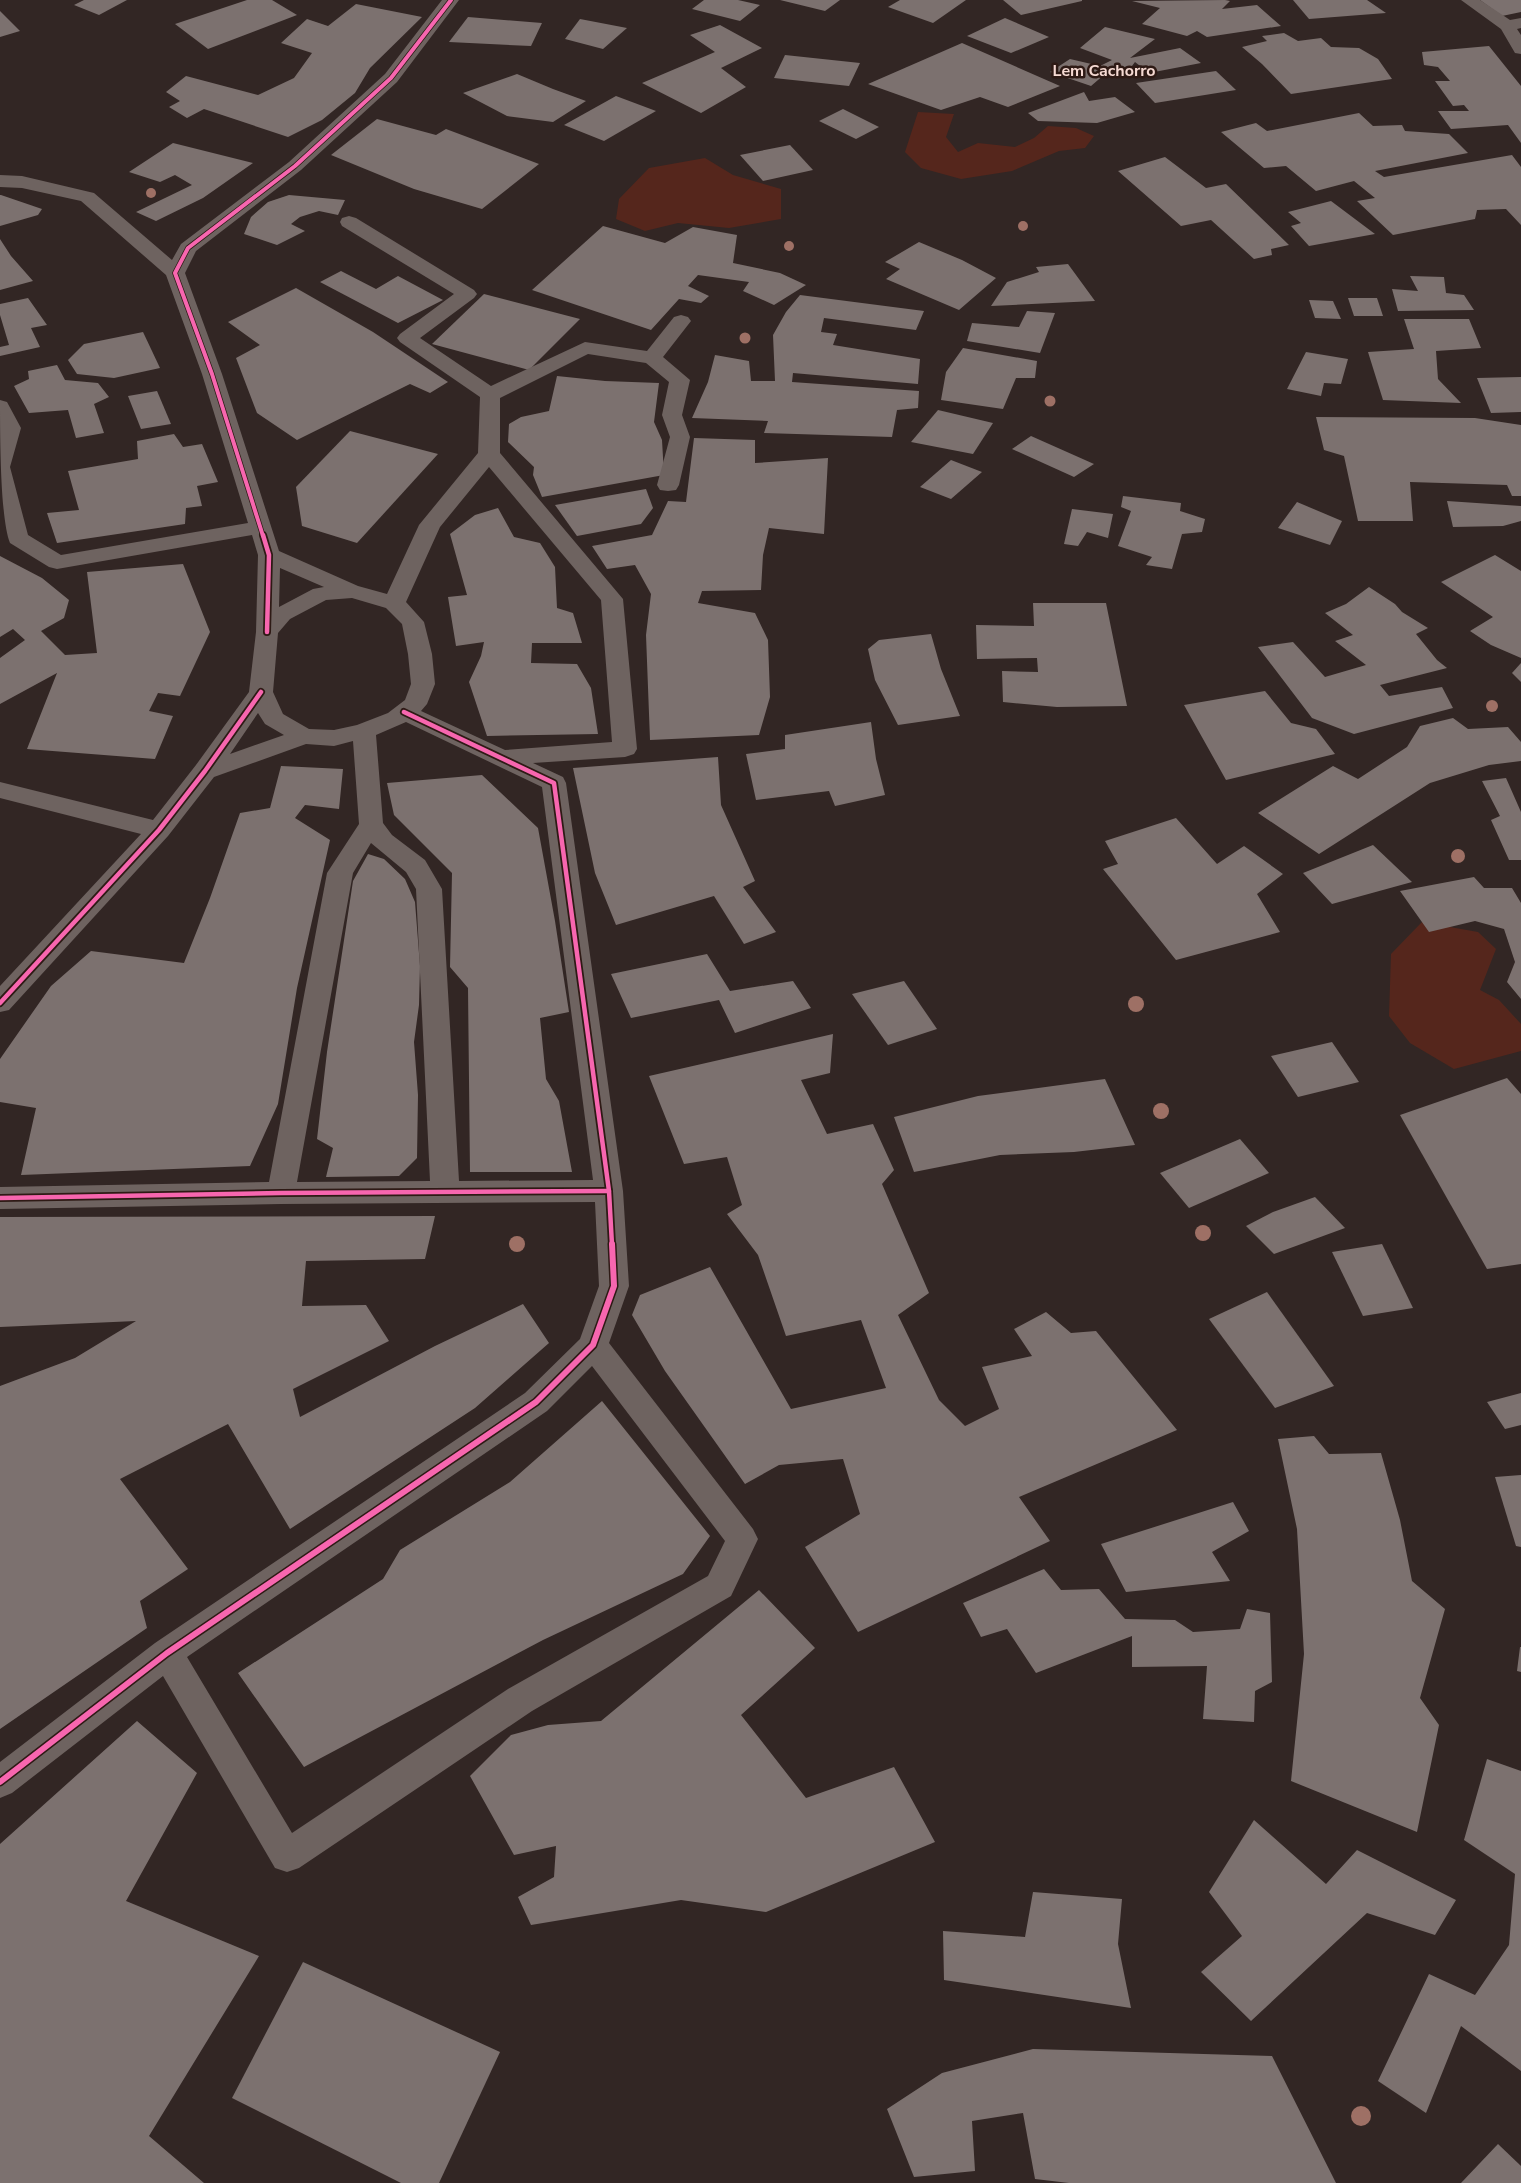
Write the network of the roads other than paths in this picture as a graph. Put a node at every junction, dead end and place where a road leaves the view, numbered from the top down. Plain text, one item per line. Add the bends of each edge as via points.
1 (451, 0) edge
2 (1469, 0) edge
3 (1514, 24) edge
4 (1521, 49) edge
5 (0, 181) edge
6 (349, 222) dead end
7 (175, 273) junction
8 (681, 321) dead end
9 (652, 358) junction
10 (490, 395) junction
11 (0, 406) edge
12 (489, 454) junction
13 (0, 467) edge
14 (668, 485) dead end
15 (260, 527) junction
16 (269, 554) junction
17 (352, 592) junction
18 (394, 603) junction
19 (267, 632) junction
20 (261, 692) junction
21 (404, 712) junction
22 (364, 731) junction
23 (304, 736) junction
24 (501, 758) junction
25 (205, 771) junction
26 (0, 790) edge
27 (371, 824) junction
28 (159, 830) junction
29 (0, 1003) edge
30 (609, 1190) junction
31 (281, 1192) junction
32 (445, 1192) junction
33 (0, 1198) edge
34 (593, 1344) junction
35 (167, 1653) junction
36 (0, 1782) edge

1 - 7 street via 391,78 295,166 188,248
2 - 3 street
3 - 4 street
5 - 7 street via 22,182 86,197
6 - 10 street via 467,294 407,338
7 - 15 street via 212,374
8 - 9 street
9 - 10 street via 585,348
9 - 14 street via 680,380 672,415 680,437
10 - 12 street
11 - 13 street via 11,428
12 - 18 street via 430,525
12 - 24 street via 612,600 625,749
13 - 15 street via 18,538 58,562
15 - 16 street
16 - 17 street
16 - 19 street
17 - 18 street
17 - 19 street via 321,594 282,614
18 - 21 street via 412,622 423,684 415,704
19 - 20 street
20 - 23 street via 273,719
20 - 25 street
21 - 22 street
21 - 24 street
22 - 23 street via 334,738
22 - 27 street
23 - 25 street
24 - 30 street via 554,783
25 - 28 street
26 - 28 street
27 - 31 street via 340,873
27 - 32 street via 383,841 416,866 429,889
28 - 29 street
30 - 32 street
30 - 34 street via 614,1286
31 - 32 street
31 - 33 street
34 - 35 street via 536,1402
34 - 35 street via 742,1539 720,1586 520,1700 287,1856
35 - 36 street

